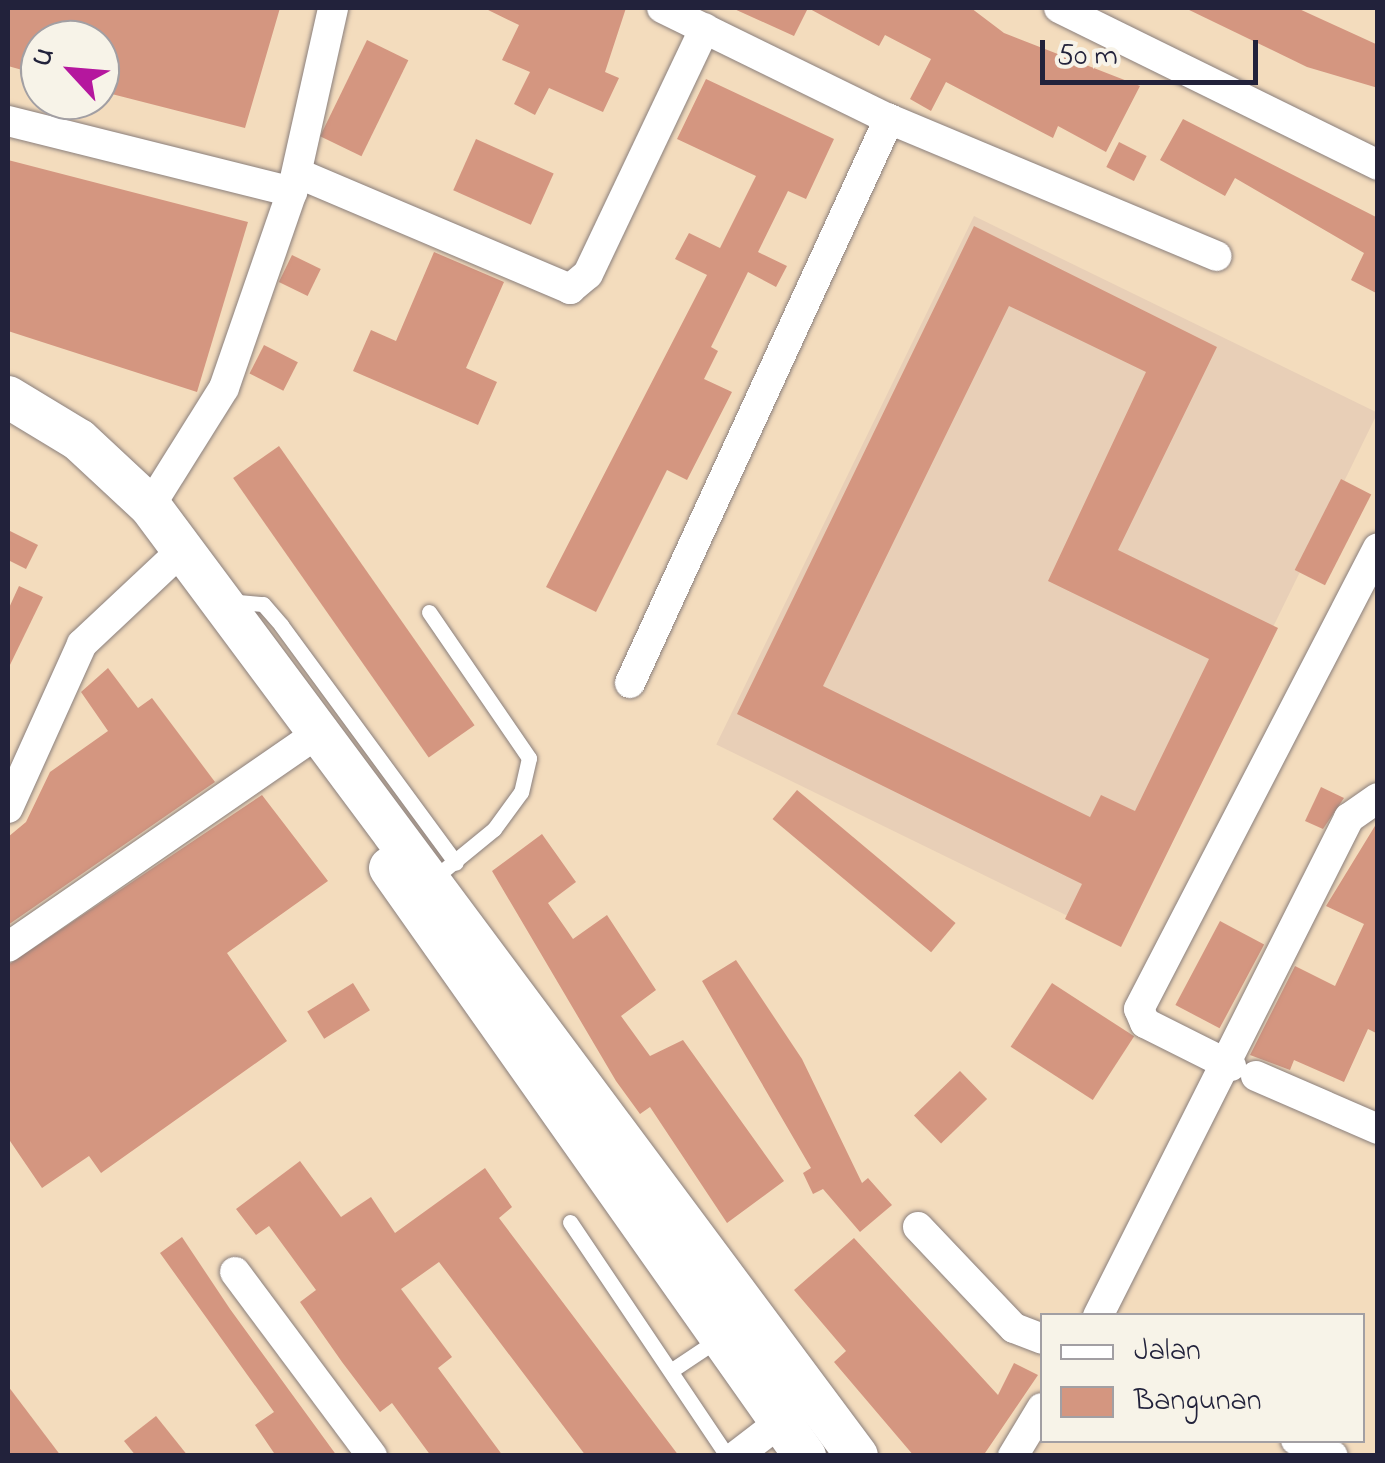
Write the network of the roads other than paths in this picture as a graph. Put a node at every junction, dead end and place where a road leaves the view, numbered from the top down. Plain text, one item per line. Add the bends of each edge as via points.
1 (333, 8) edge
2 (662, 8) edge
3 (1060, 8) edge
4 (705, 28) junction
5 (889, 120) junction
6 (8, 121) edge
7 (1378, 165) edge
8 (295, 183) junction
9 (1217, 256) dead end
10 (8, 397) edge
11 (8, 426) edge
12 (150, 506) junction
13 (1378, 548) edge
14 (175, 555) junction
15 (225, 602) junction
16 (428, 612) dead end
17 (630, 682) dead end
18 (313, 737) junction
19 (1378, 798) edge
20 (8, 808) edge
21 (444, 871) junction
22 (8, 947) edge
23 (1244, 1071) junction
24 (1378, 1129) edge
25 (570, 1222) dead end
26 (918, 1228) dead end
27 (235, 1272) dead end
28 (1100, 1313) edge
29 (1040, 1338) edge
30 (717, 1340) junction
31 (672, 1370) junction
32 (1040, 1411) edge
33 (792, 1439) edge
34 (1303, 1443) edge
35 (372, 1456) edge
36 (727, 1456) edge
37 (736, 1456) edge
38 (857, 1456) edge
39 (1012, 1456) edge
40 (1333, 1456) edge

1 - 8 street
2 - 4 street
3 - 7 street
4 - 5 street
4 - 8 street via 588,274 570,288
5 - 9 street
5 - 17 street
6 - 8 street
8 - 12 street via 224,388
10 - 12 main road via 80,440
11 - 14 main road via 71,459
12 - 14 main road
13 - 23 street via 1139,1009 1144,1023
14 - 15 main road
14 - 18 main road
14 - 20 street via 82,644
15 - 18 main road
15 - 21 lane via 263,604
16 - 21 lane via 529,758 521,792
18 - 21 main road
18 - 22 street
18 - 30 main road
19 - 23 street via 1349,818
21 - 38 main road
23 - 24 street
23 - 28 street
25 - 31 lane
26 - 29 street via 994,1310
27 - 35 street
30 - 31 lane
30 - 33 main road
31 - 36 lane
32 - 39 street
33 - 37 street
34 - 40 street

